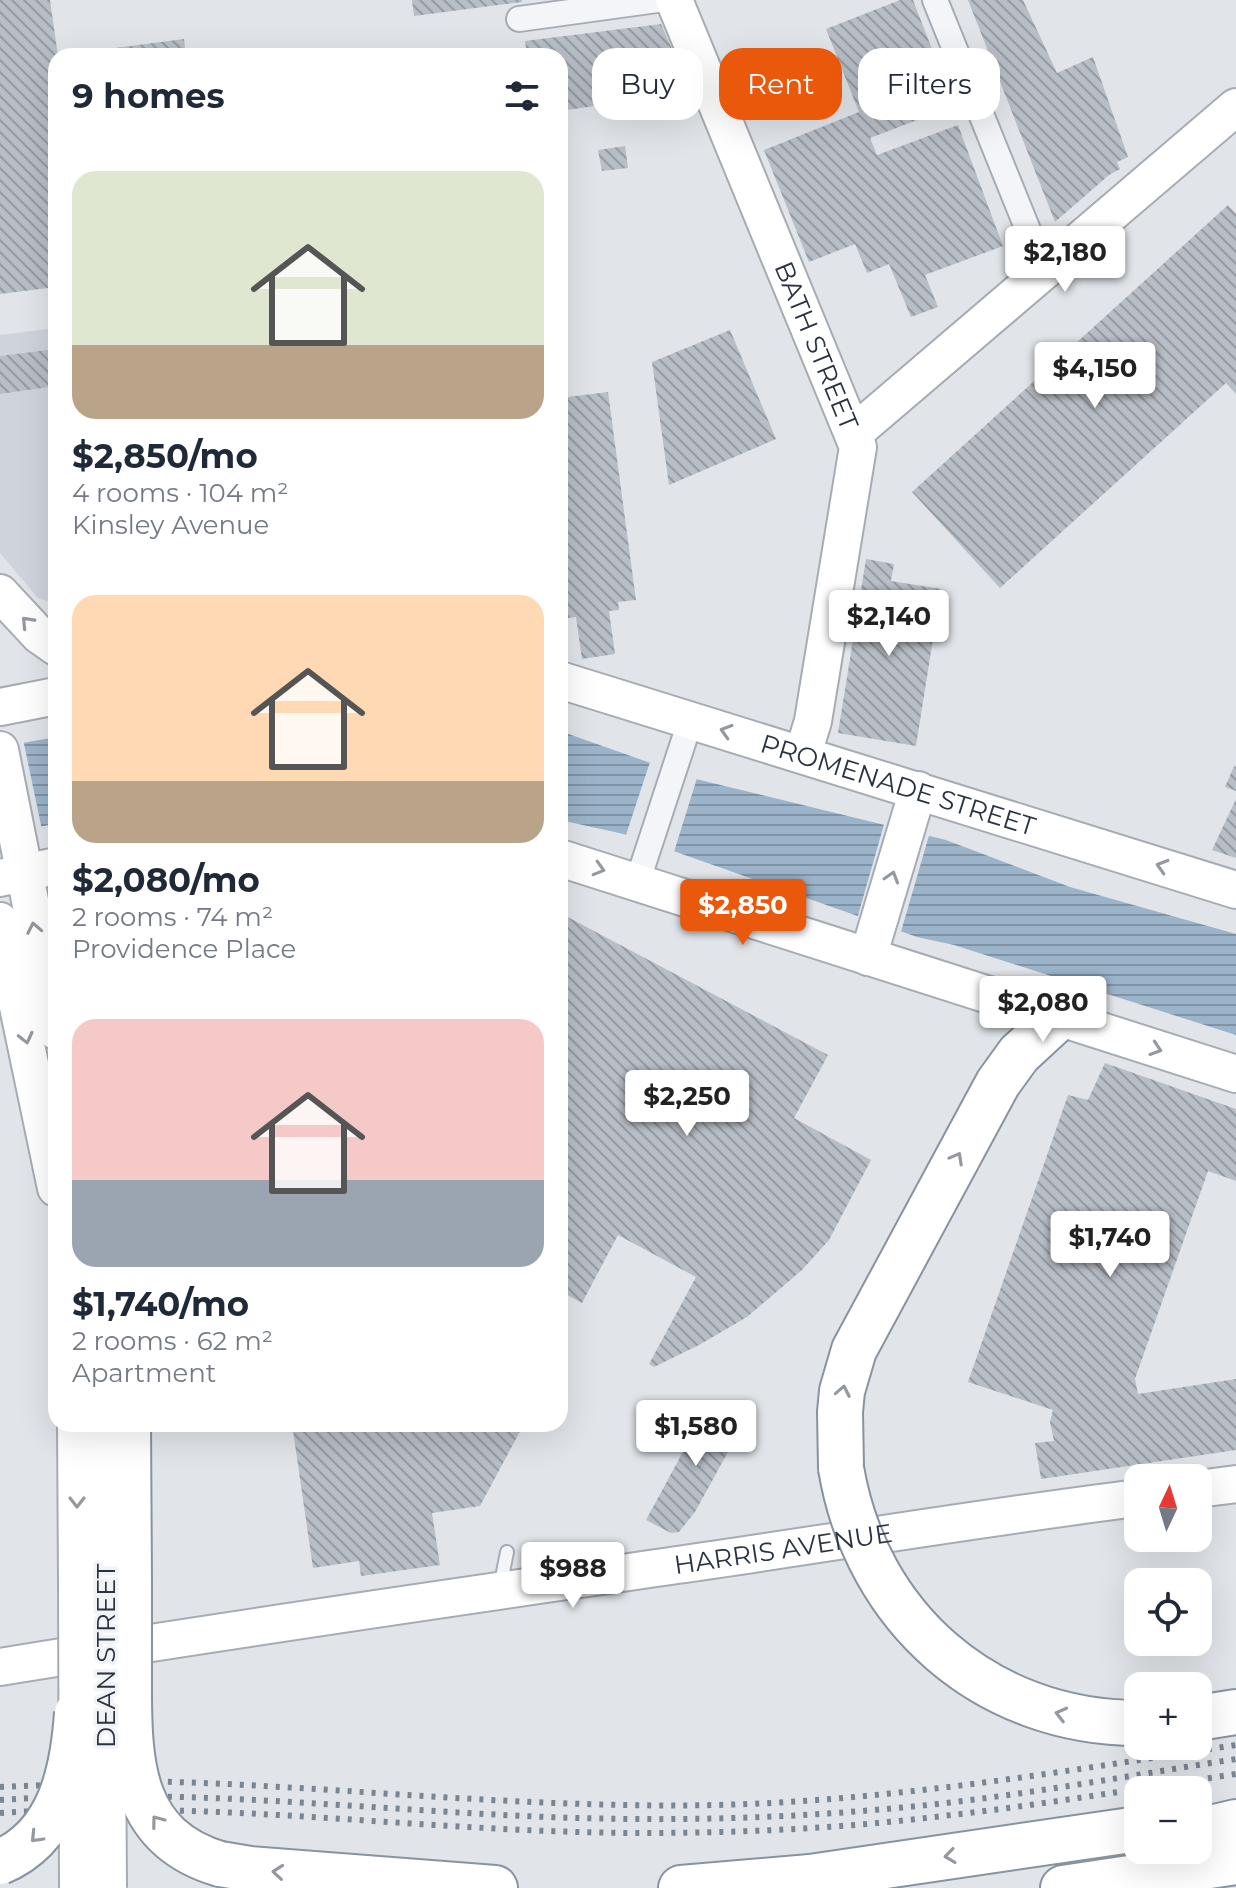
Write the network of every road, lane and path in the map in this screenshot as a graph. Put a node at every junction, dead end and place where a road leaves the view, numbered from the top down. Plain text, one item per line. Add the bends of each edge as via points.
1 (657, 0) edge
2 (674, 0) edge
3 (935, 0) edge
4 (519, 19) dead end
5 (1236, 107) edge
6 (1045, 272) junction
7 (853, 434) junction
8 (0, 593) edge
9 (48, 641) edge
10 (568, 682) edge
11 (48, 698) edge
12 (0, 707) edge
13 (682, 747) dead end
14 (0, 750) edge
15 (803, 754) junction
16 (913, 806) junction
17 (568, 860) edge
18 (643, 864) dead end
19 (25, 866) edge
20 (1236, 890) edge
21 (0, 921) edge
22 (872, 945) junction
23 (4, 960) edge
24 (48, 988) edge
25 (1058, 1018) junction
26 (1236, 1074) edge
27 (48, 1151) edge
28 (77, 1432) edge
29 (105, 1432) edge
30 (127, 1432) edge
31 (1236, 1484) edge
32 (1212, 1487) edge
33 (1124, 1500) edge
34 (507, 1552) dead end
35 (104, 1583) junction
36 (499, 1590) junction
37 (0, 1667) edge
38 (1236, 1712) edge
39 (77, 1713) junction
40 (1212, 1716) edge
41 (1124, 1722) edge
42 (1236, 1820) edge
43 (1212, 1821) edge
44 (1212, 1827) edge
45 (1124, 1831) edge
46 (1124, 1848) edge
47 (0, 1862) edge
48 (1236, 1862) edge
49 (78, 1888) edge
50 (108, 1888) edge
51 (495, 1888) edge
52 (681, 1888) edge
53 (947, 1888) edge
54 (1063, 1888) edge

1 - 4 street
2 - 7 main road, BATH STREET
3 - 6 street
5 - 6 main road
6 - 7 main road
7 - 15 main road, BATH STREET via 858,447 813,721
9 -> 8 main road
15 -> 10 main road, PROMENADE STREET
11 - 12 main road
13 - 18 street
14 - 19 main road
15 - 16 main road, PROMENADE STREET
20 -> 16 main road, PROMENADE STREET
22 -> 16 main road
17 -> 22 main road
24 -> 19 main road
21 - 23 main road
22 - 25 main road
23 -> 27 main road
25 -> 26 main road
41 -> 25 highway, bridge via 1078,1718 1029,1704 981,1681 938,1649 899,1608 874,1568 852,1519 841,1468 842,1391 864,1330 998,1083 1019,1054
28 -> 35 main road, DEAN STREET
29 - 35 main road, DEAN STREET
30 - 35 highway
31 - 32 main road
33 - 36 main road, HARRIS AVENUE
34 - 36 lane
35 - 39 main road, DEAN STREET, bridge
35 - 50 main road, DEAN STREET, bridge
51 -> 35 highway, bridge via 250,1869 188,1852 151,1813 136,1784
36 - 37 main road, HARRIS AVENUE
38 - 40 highway
39 -> 47 highway, bridge via 71,1766 52,1817 25,1848
39 - 49 main road, DEAN STREET, bridge
42 - 43 highway
42 - 44 highway
45 -> 52 highway via 810,1877
46 - 53 highway
48 - 54 highway

